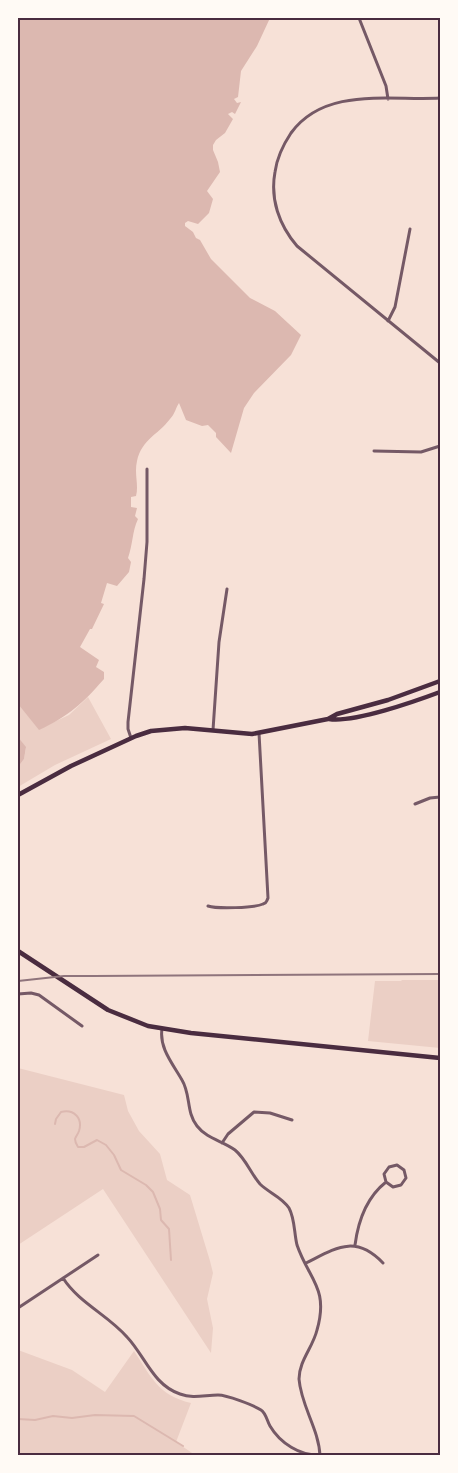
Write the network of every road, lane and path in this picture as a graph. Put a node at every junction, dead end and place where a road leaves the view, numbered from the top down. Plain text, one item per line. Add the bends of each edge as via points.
1 (359, 18) edge
2 (440, 98) edge
3 (388, 99) junction
4 (410, 229) dead end
5 (388, 321) junction
6 (440, 364) edge
7 (440, 446) edge
8 (374, 451) dead end
9 (147, 469) dead end
10 (227, 589) dead end
11 (440, 681) edge
12 (440, 692) edge
13 (328, 719) junction
14 (213, 730) junction
15 (259, 734) junction
16 (131, 738) junction
17 (18, 795) edge
18 (440, 797) edge
19 (415, 804) dead end
20 (208, 906) dead end
21 (18, 951) edge
22 (18, 994) edge
23 (82, 1026) dead end
24 (162, 1029) junction
25 (440, 1058) edge
26 (292, 1120) dead end
27 (222, 1143) junction
28 (386, 1182) junction
29 (355, 1245) junction
30 (98, 1254) dead end
31 (383, 1262) dead end
32 (306, 1263) junction
33 (63, 1278) junction
34 (18, 1308) edge
35 (320, 1455) edge

1 - 3 street
2 - 3 street
3 - 5 street via 355,99 336,103 315,111 303,120 281,150 273,186 279,219 294,242
4 - 5 street via 395,307
5 - 6 street
7 - 8 street via 421,452
9 - 16 street via 147,542 128,722
10 - 14 street via 219,642
11 - 13 main road
12 - 13 main road via 339,721
13 - 15 main road
14 - 15 main road
14 - 16 main road via 165,728
15 - 20 street via 268,898 258,905
16 - 17 main road
18 - 19 street
21 - 24 main road via 99,1005 122,1017
22 - 23 street via 39,995
24 - 25 main road
24 - 27 street via 163,1045 185,1086 193,1120 204,1133
26 - 27 street via 254,1112
27 - 32 street via 236,1151 262,1186 287,1206
28 - 28 street via 393,1187 401,1185 406,1178 404,1170 397,1165 389,1167 384,1174
28 - 29 street via 367,1204
29 - 31 street via 370,1251
29 - 32 street via 338,1247
30 - 33 street
32 - 35 street via 319,1289 322,1310 315,1337 301,1366 300,1381
33 - 34 street
33 - 35 street via 74,1292 127,1336 153,1373 169,1389 190,1397 222,1395 260,1409 275,1434 287,1445

